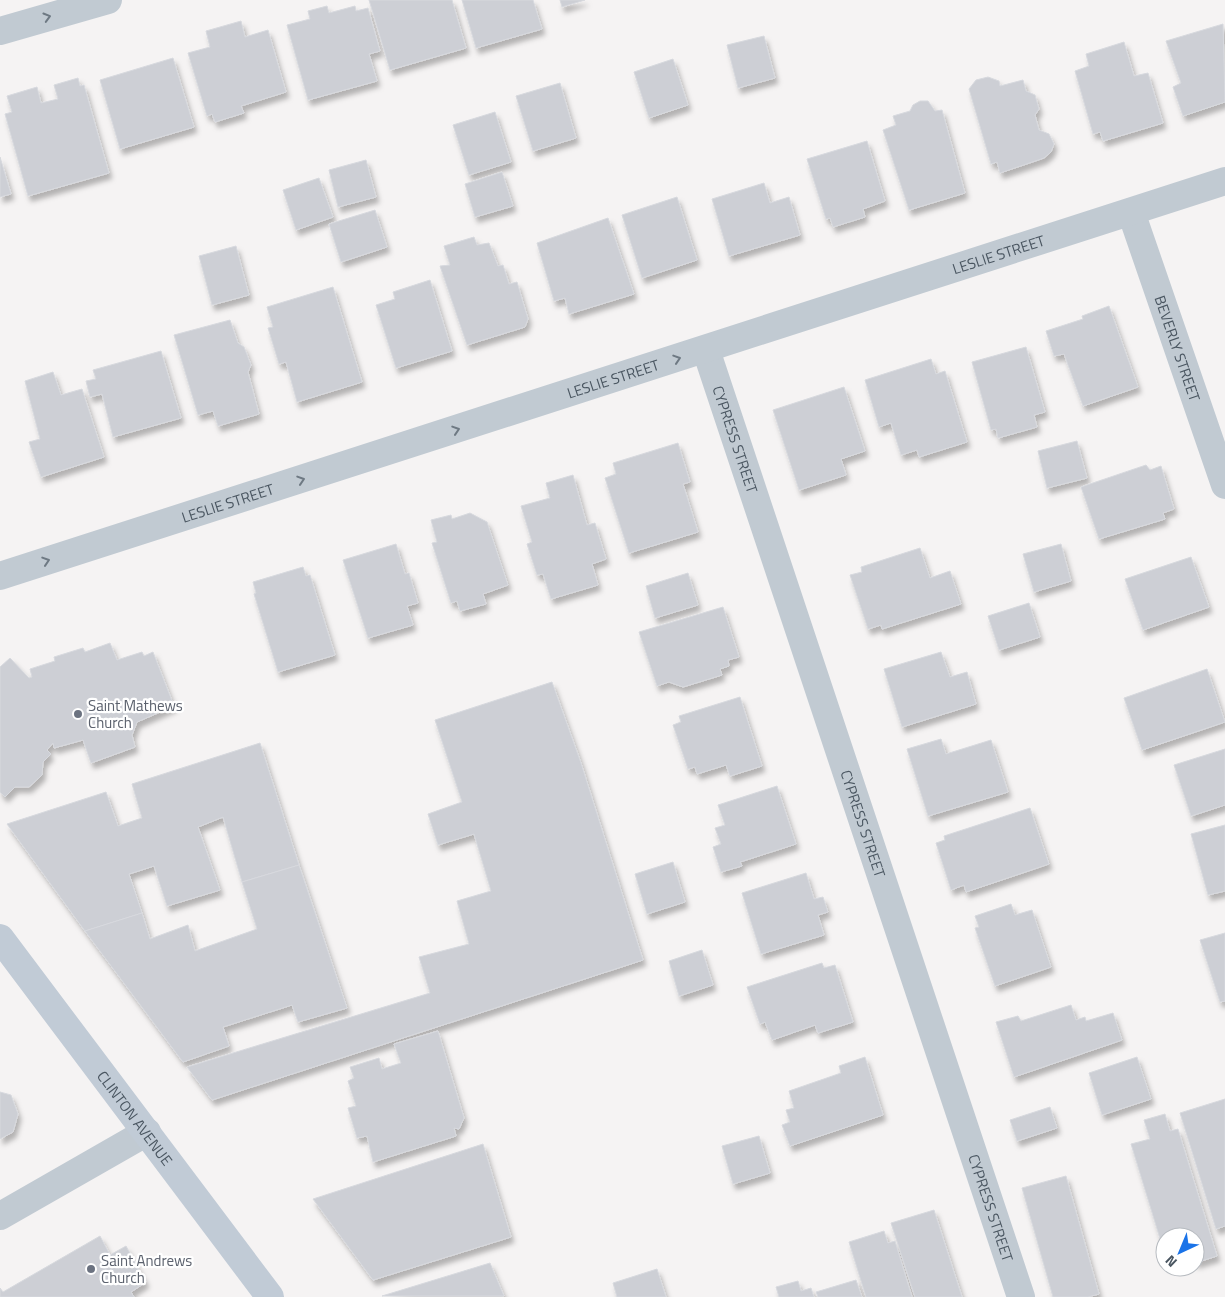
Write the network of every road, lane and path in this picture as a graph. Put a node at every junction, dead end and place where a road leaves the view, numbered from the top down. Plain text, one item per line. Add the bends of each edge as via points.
1 (108, 0) edge
2 (0, 31) edge
3 (1225, 181) edge
4 (1131, 212) junction
5 (706, 350) junction
6 (1225, 485) edge
7 (0, 576) edge
8 (0, 938) edge
9 (147, 1132) junction
10 (0, 1216) edge
11 (270, 1297) edge
12 (1021, 1297) edge

2 -> 1 street
3 - 4 street, LESLIE STREET
4 - 5 street, LESLIE STREET
4 - 6 street, BEVERLY STREET
7 -> 5 street, LESLIE STREET
5 - 12 street, CYPRESS STREET
8 - 9 main road, CLINTON AVENUE
9 - 10 street
9 - 11 main road, CLINTON AVENUE

